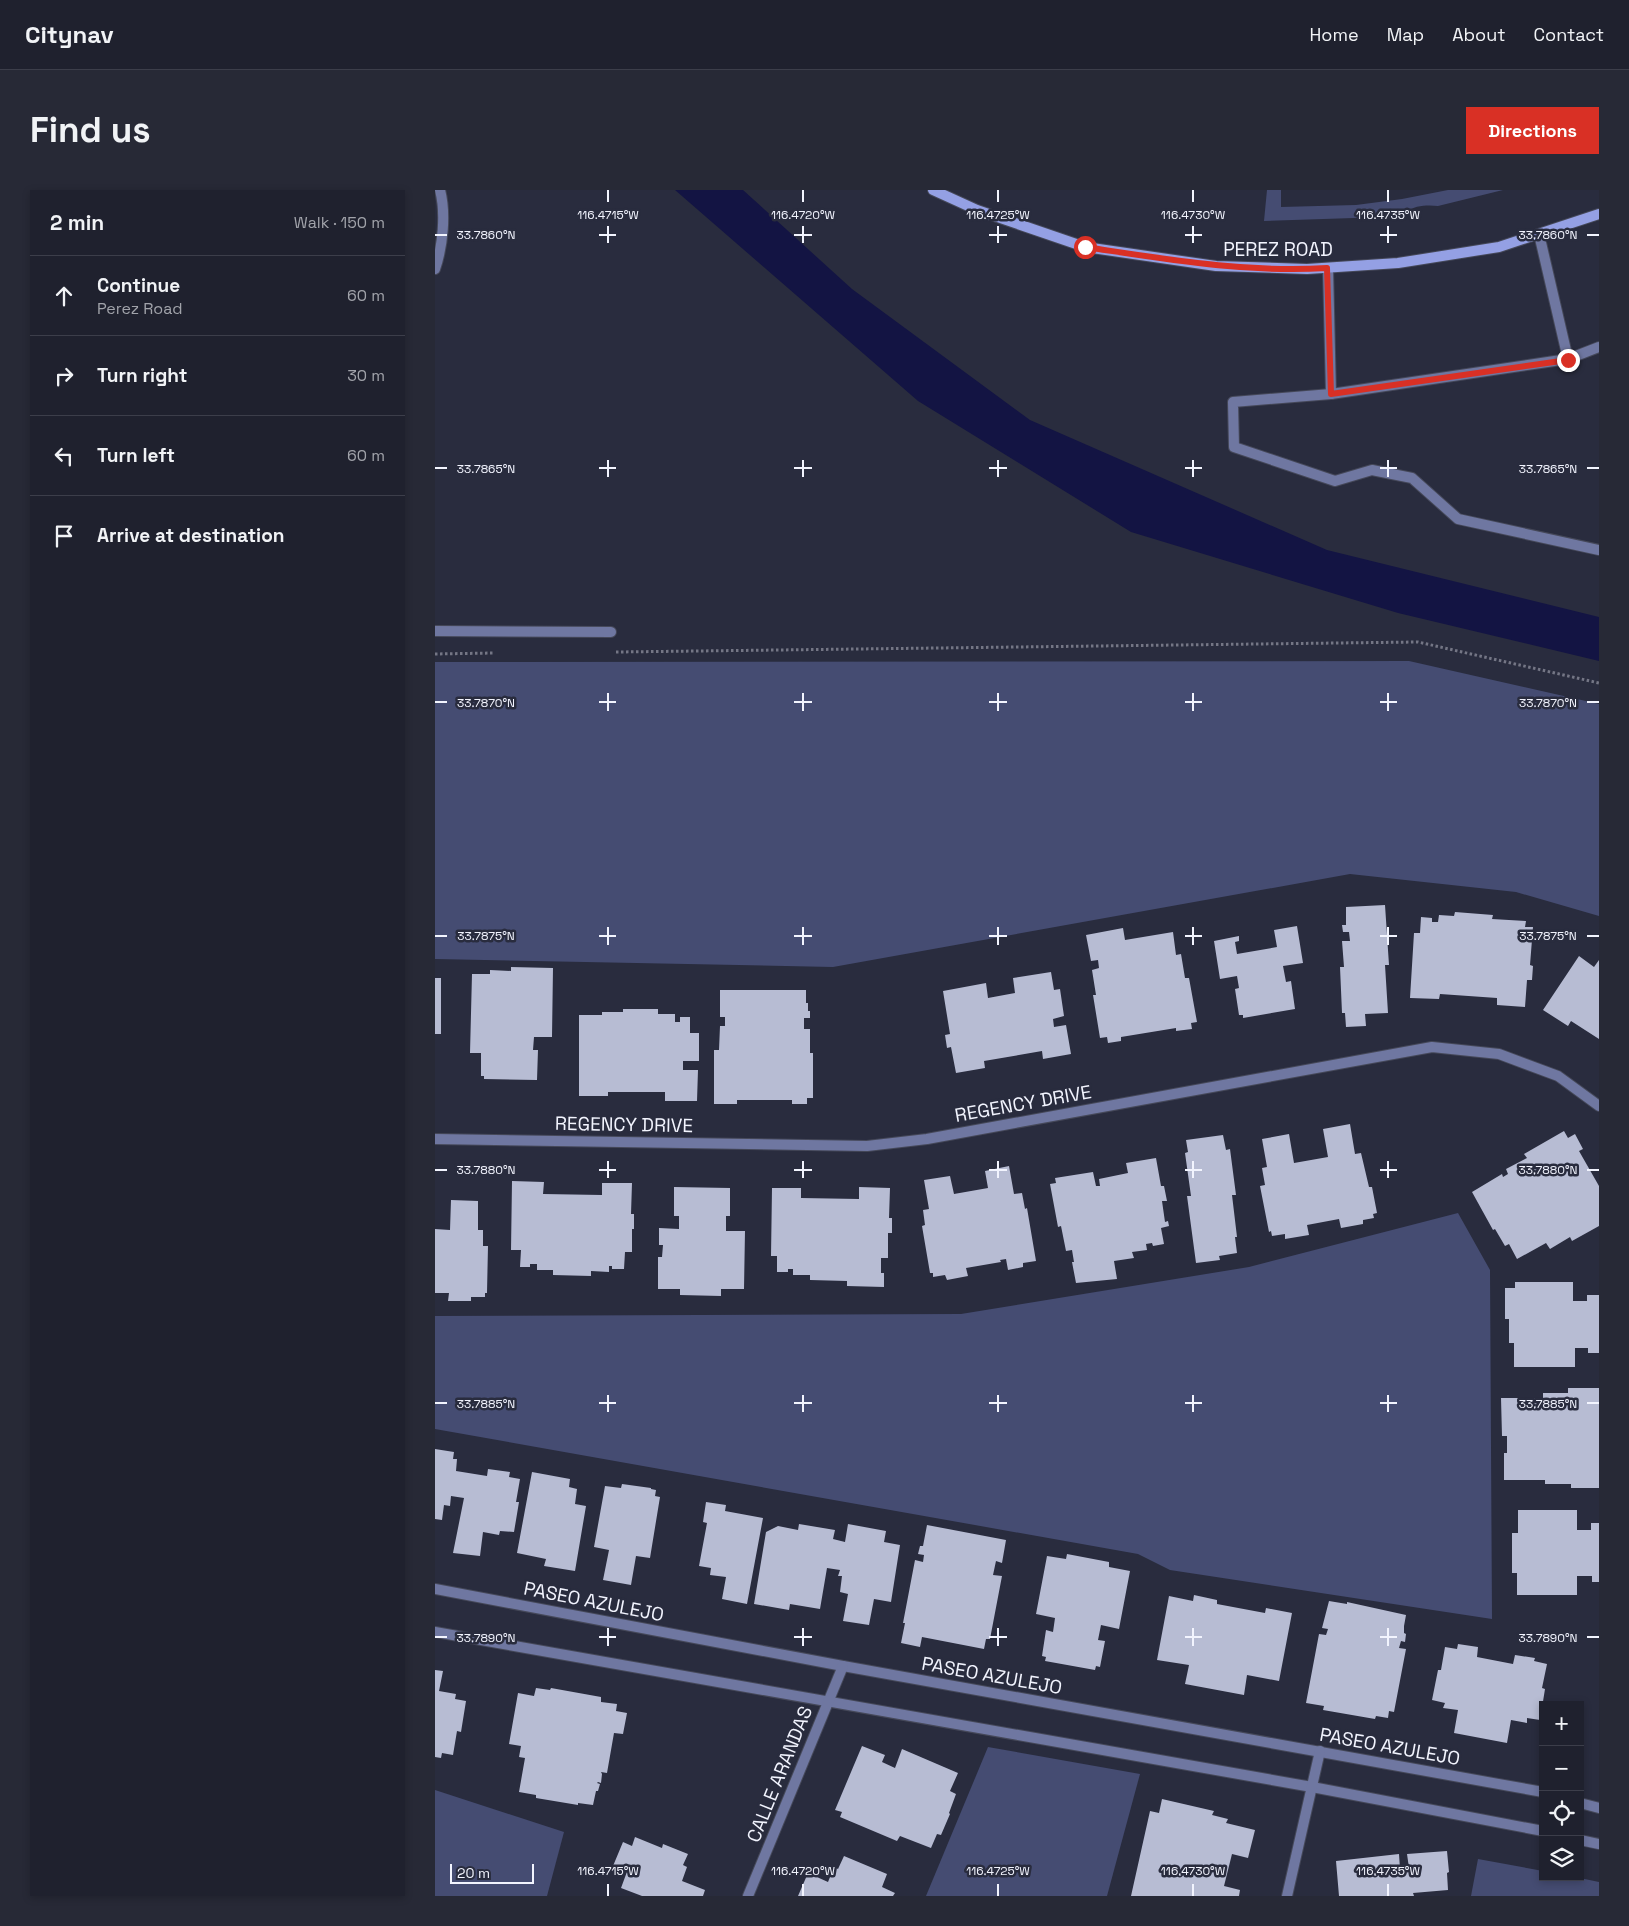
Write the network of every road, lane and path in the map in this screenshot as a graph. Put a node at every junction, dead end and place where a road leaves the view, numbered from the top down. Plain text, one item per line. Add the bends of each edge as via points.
1 (440, 190) edge
2 (933, 190) edge
3 (1599, 214) edge
4 (1539, 234) junction
5 (1327, 268) junction
6 (435, 269) edge
7 (1599, 347) edge
8 (1568, 360) junction
9 (1331, 394) junction
10 (1599, 550) edge
11 (435, 631) edge
12 (611, 632) dead end
13 (614, 652) dead end
14 (495, 653) dead end
15 (435, 654) edge
16 (1599, 683) edge
17 (1599, 1106) edge
18 (435, 1139) edge
19 (435, 1589) edge
20 (435, 1632) edge
21 (843, 1666) junction
22 (828, 1701) junction
23 (1320, 1751) junction
24 (1311, 1787) junction
25 (1539, 1791) edge
26 (1584, 1804) edge
27 (1599, 1808) edge
28 (1539, 1830) edge
29 (1584, 1841) edge
30 (1599, 1844) edge
31 (748, 1896) edge
32 (1287, 1896) edge

1 - 6 street via 443,228
2 - 5 main road, PEREZ ROAD via 977,210 1085,247 1216,266
3 - 4 main road, PEREZ ROAD
4 - 5 main road, PEREZ ROAD via 1499,247 1398,263
4 - 8 street
5 - 9 street
7 - 8 street
8 - 9 street
9 - 10 street via 1233,402 1234,447 1335,480 1372,470 1412,478 1457,519
11 - 12 street
13 - 16 path via 1419,642
14 - 15 path
17 - 18 street, REGENCY DRIVE via 1558,1076 1499,1054 1432,1047 927,1139 867,1146
19 - 21 street, PASEO AZULEJO
20 - 22 street
21 - 22 street, CALLE ARANDAS
21 - 23 street, PASEO AZULEJO
22 - 24 street
22 - 31 street, CALLE ARANDAS
23 - 24 street
23 - 25 street, PASEO AZULEJO
24 - 28 street
24 - 32 street
26 - 27 street
29 - 30 street

